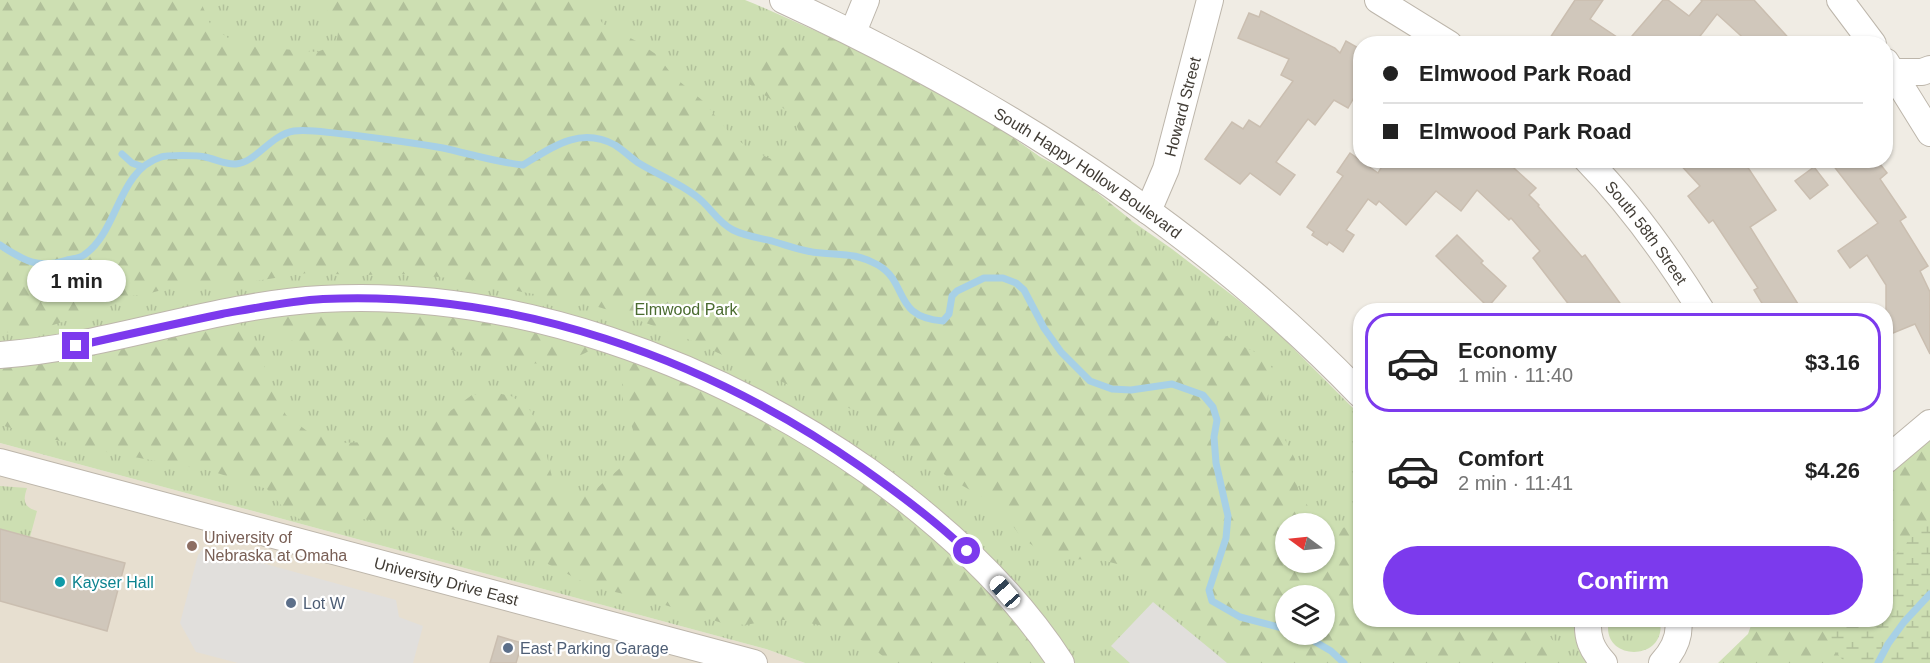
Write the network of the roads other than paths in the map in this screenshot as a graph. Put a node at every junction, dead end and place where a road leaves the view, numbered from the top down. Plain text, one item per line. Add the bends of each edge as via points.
1 (783, 0) edge
2 (866, 0) edge
3 (1210, 0) edge
4 (1378, 0) edge
5 (1840, 0) edge
6 (853, 32) junction
7 (1436, 36) edge
8 (1867, 36) edge
9 (1893, 68) edge
10 (1930, 69) edge
11 (1893, 73) edge
12 (1930, 133) edge
13 (1594, 168) edge
14 (1148, 211) junction
15 (1697, 303) edge
16 (0, 355) edge
17 (1353, 387) edge
18 (1930, 423) edge
19 (1893, 454) edge
20 (0, 462) edge
21 (1677, 630) edge
22 (754, 663) edge
23 (1061, 663) edge
24 (1662, 663) edge

1 - 6 street, South Happy Hollow Boulevard
2 - 6 street
3 - 14 street, Howard Street via 1166,169
4 - 7 street
5 - 8 street
6 - 14 street, South Happy Hollow Boulevard via 999,112
9 - 10 street via 1922,72
11 - 12 street
13 - 15 street, South 58th Street via 1642,224
14 - 17 street, South Happy Hollow Boulevard via 1285,319
16 - 23 street via 76,346 267,305 320,299 425,301 539,321 597,337 650,354 749,397 862,467 926,515 975,559
18 - 19 street
20 - 22 street, University Drive East
21 - 24 street via 1671,653

